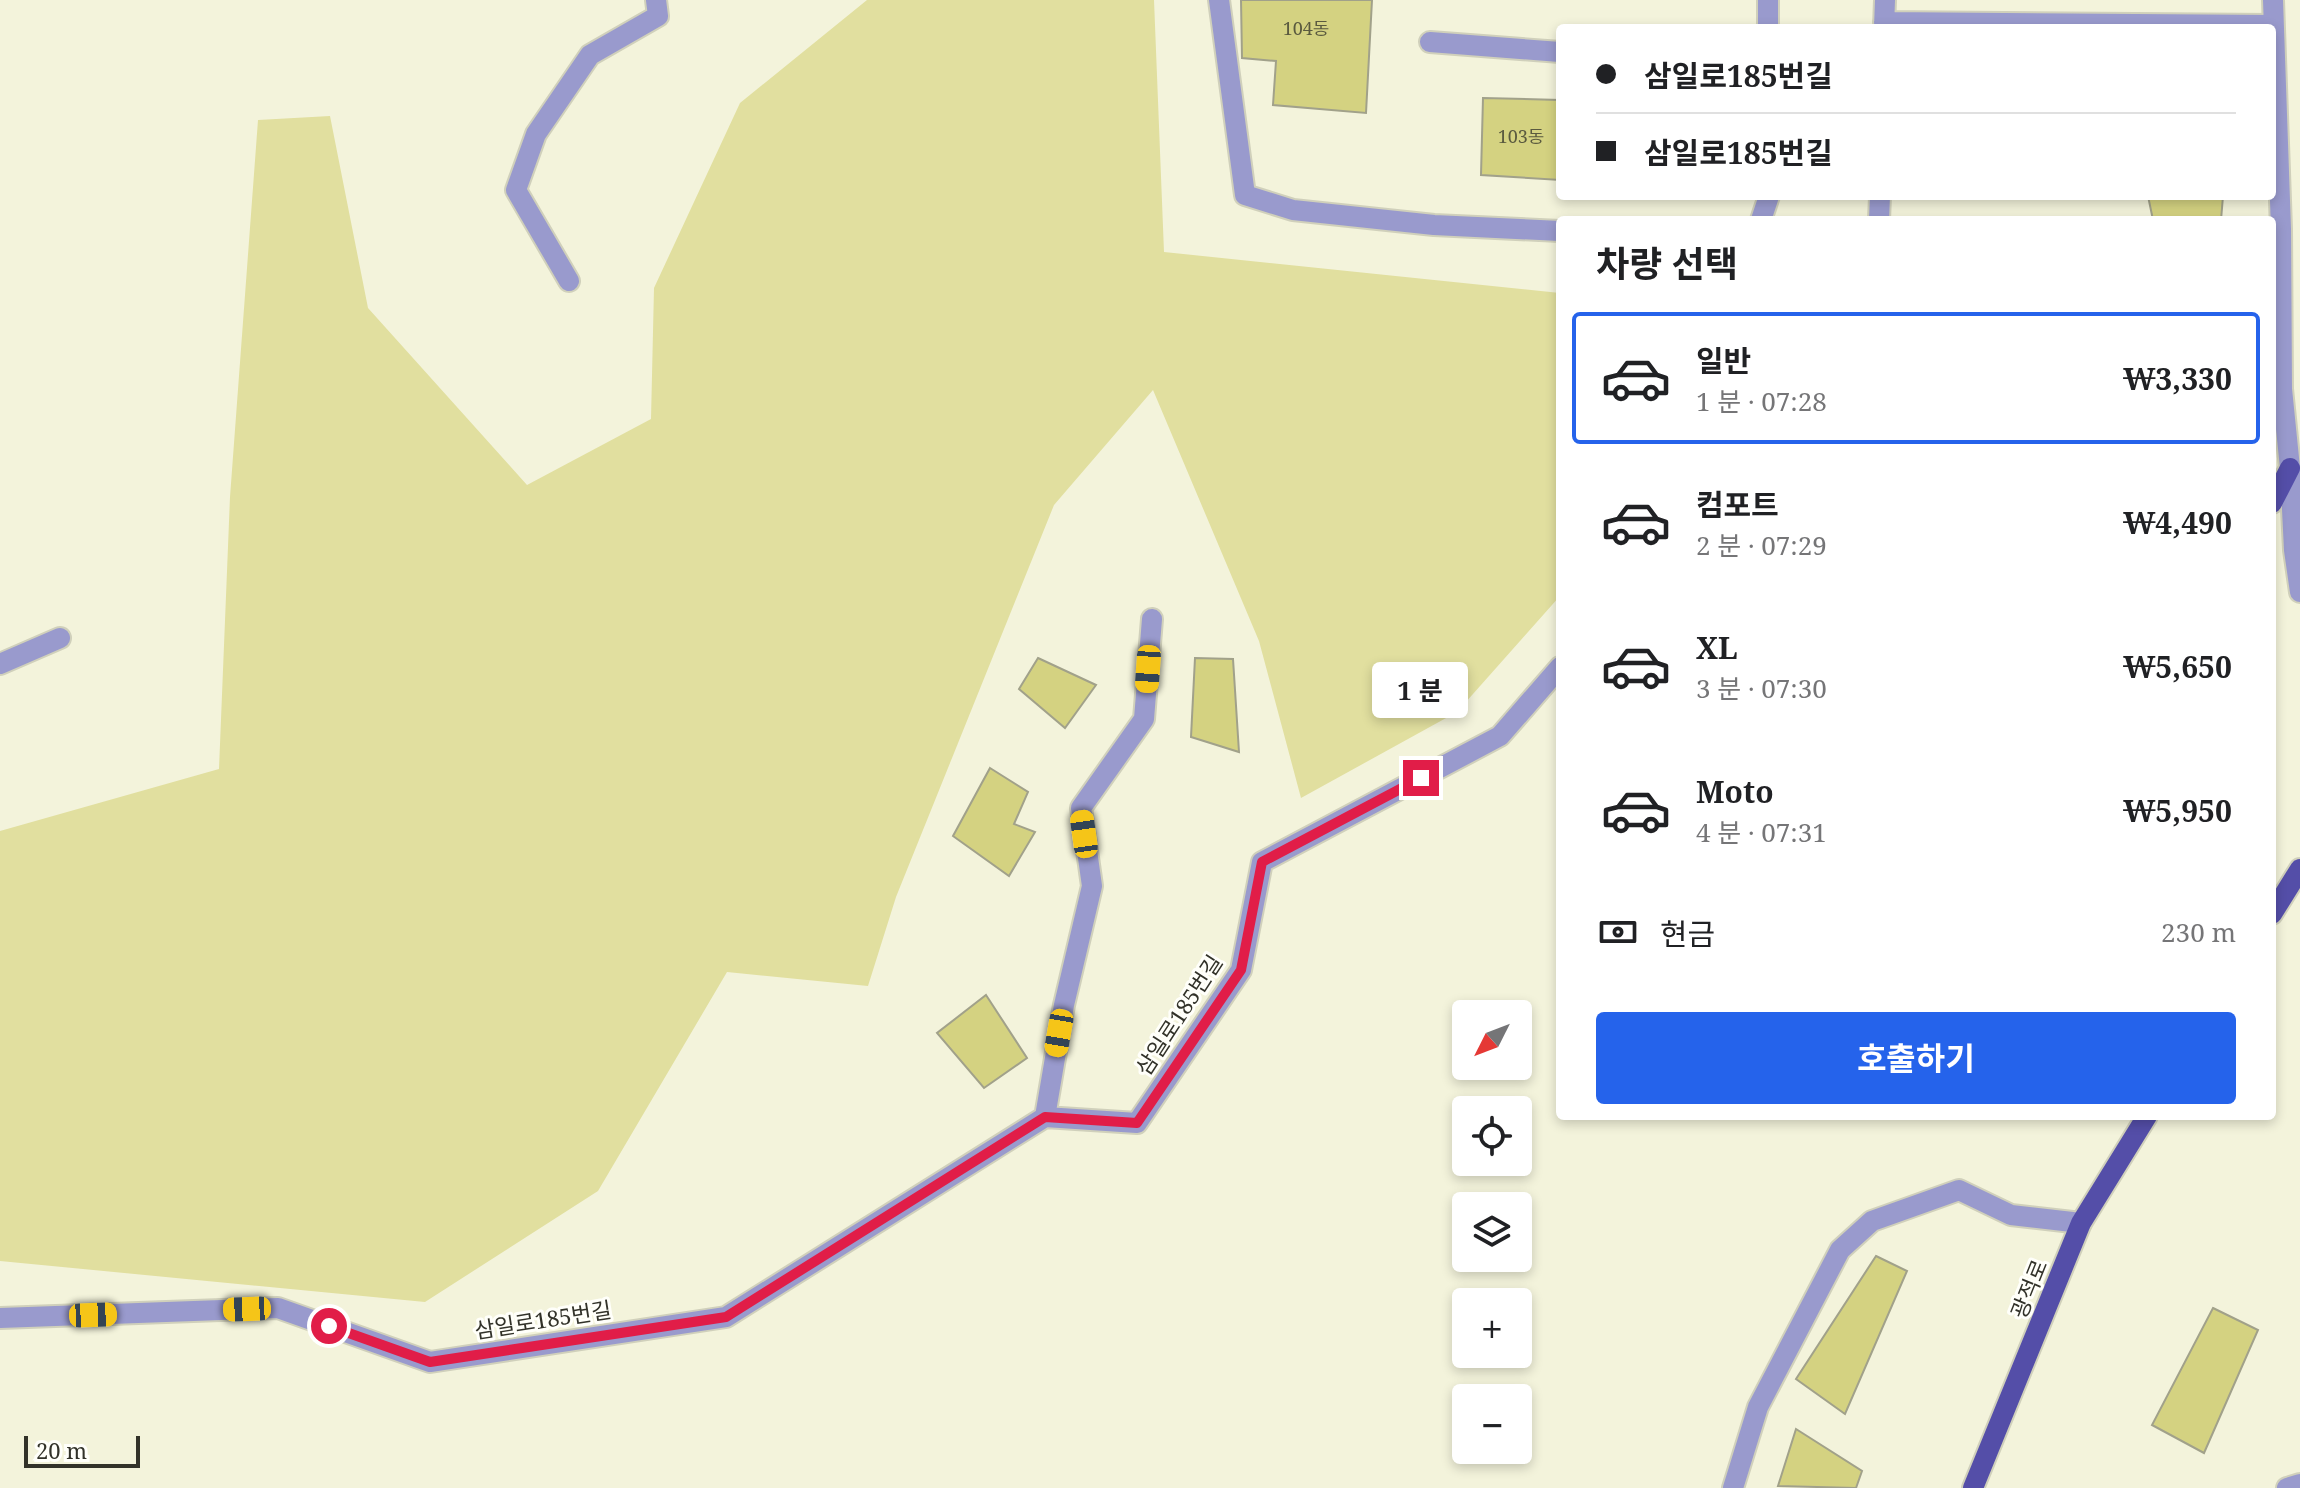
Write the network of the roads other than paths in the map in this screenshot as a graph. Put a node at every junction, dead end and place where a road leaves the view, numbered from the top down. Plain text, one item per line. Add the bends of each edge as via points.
1 (656, 0) edge
2 (1219, 0) edge
3 (1768, 0) edge
4 (1885, 0) edge
5 (2273, 0) edge
6 (1768, 24) edge
7 (1884, 24) edge
8 (2272, 24) edge
9 (1430, 42) dead end
10 (1556, 52) edge
11 (2276, 116) edge
12 (1556, 231) edge
13 (569, 281) dead end
14 (2276, 316) edge
15 (2300, 374) edge
16 (2282, 389) junction
17 (2295, 476) edge
18 (2276, 498) edge
19 (2300, 592) edge
20 (1152, 619) dead end
21 (60, 638) dead end
22 (0, 664) edge
23 (1556, 672) edge
24 (2300, 869) edge
25 (2276, 908) edge
26 (1045, 1117) junction
27 (2145, 1120) edge
28 (2081, 1223) junction
29 (0, 1318) edge
30 (2300, 1484) edge
31 (1733, 1488) edge
32 (1973, 1488) edge
33 (2287, 1488) edge

1 - 13 street via 658,16 590,55 536,134 516,190
2 - 12 street via 1245,195 1293,210
3 - 6 street
4 - 7 street
5 - 8 street
9 - 10 street
11 - 14 street via 2281,229
14 - 16 street
15 - 16 street
16 - 17 street
17 - 18 main road
17 - 19 street via 2294,550
20 - 26 street via 1144,719 1081,808 1092,886
21 - 22 street
23 - 26 street, 삼일로185번길 via 1500,736 1262,862 1241,970 1137,1123
24 - 25 main road
26 - 29 street, 삼일로185번길 via 726,1317 430,1362 278,1308
27 - 28 main road, 광적로
28 - 31 street via 2011,1215 1959,1190 1872,1221 1840,1250 1758,1407
28 - 32 main road, 광적로
30 - 33 street

